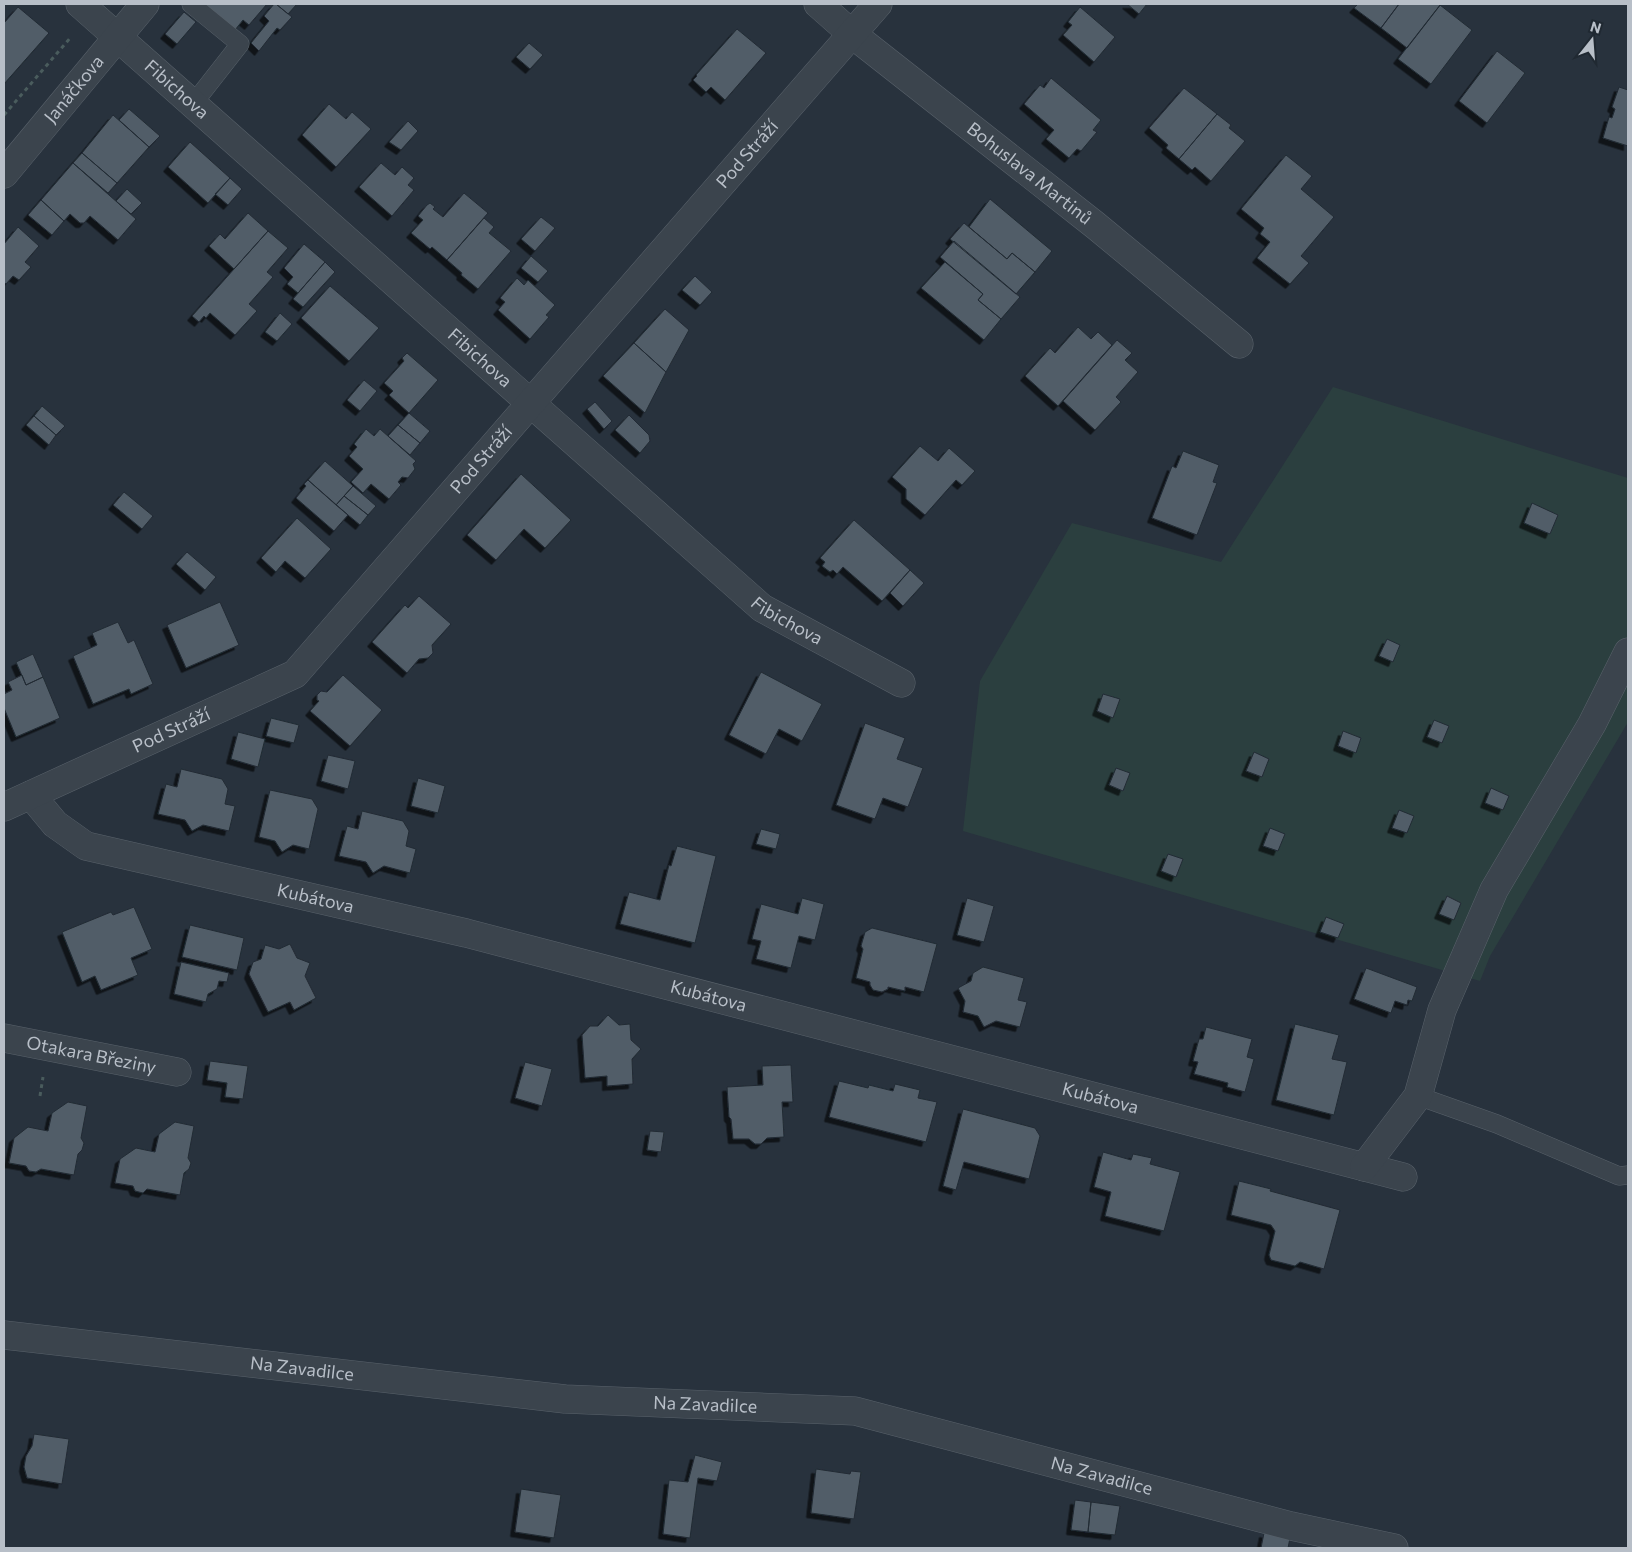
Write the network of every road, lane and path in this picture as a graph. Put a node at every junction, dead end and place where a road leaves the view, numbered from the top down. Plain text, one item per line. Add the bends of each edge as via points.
1 (145, 4) edge
2 (191, 4) edge
3 (818, 4) edge
4 (878, 4) edge
5 (85, 9) edge
6 (852, 34) junction
7 (118, 36) junction
8 (193, 104) junction
9 (4, 115) edge
10 (4, 174) edge
11 (1239, 344) dead end
12 (531, 402) junction
13 (1628, 652) edge
14 (901, 682) dead end
15 (31, 795) junction
16 (4, 806) edge
17 (4, 1038) edge
18 (177, 1072) dead end
19 (1418, 1096) junction
20 (1364, 1167) junction
21 (1628, 1175) edge
22 (1403, 1177) dead end
23 (4, 1335) edge
24 (1394, 1548) edge

1 - 7 street, Janáčkova
2 - 8 lane via 240,44
3 - 6 street, Bohuslava Martinů
4 - 6 street, Pod Stráží
5 - 7 street, Fibichova
5 - 9 path
6 - 11 street, Bohuslava Martinů via 1095,225
6 - 12 street, Pod Stráží
7 - 8 street, Fibichova
7 - 10 street, Janáčkova
8 - 12 street, Fibichova
12 - 14 street, Fibichova via 762,608
12 - 15 street, Pod Stráží via 295,674
13 - 19 street via 1592,724 1494,890 1442,1010
15 - 16 street, Pod Stráží
15 - 20 street, Kubátova via 55,824 86,846 466,933
17 - 18 street, Otakara Březiny
19 - 20 street
19 - 21 lane via 1497,1124 1619,1176
20 - 22 street, Kubátova
23 - 24 street, Na Zavadilce via 565,1399 855,1411 1292,1526

